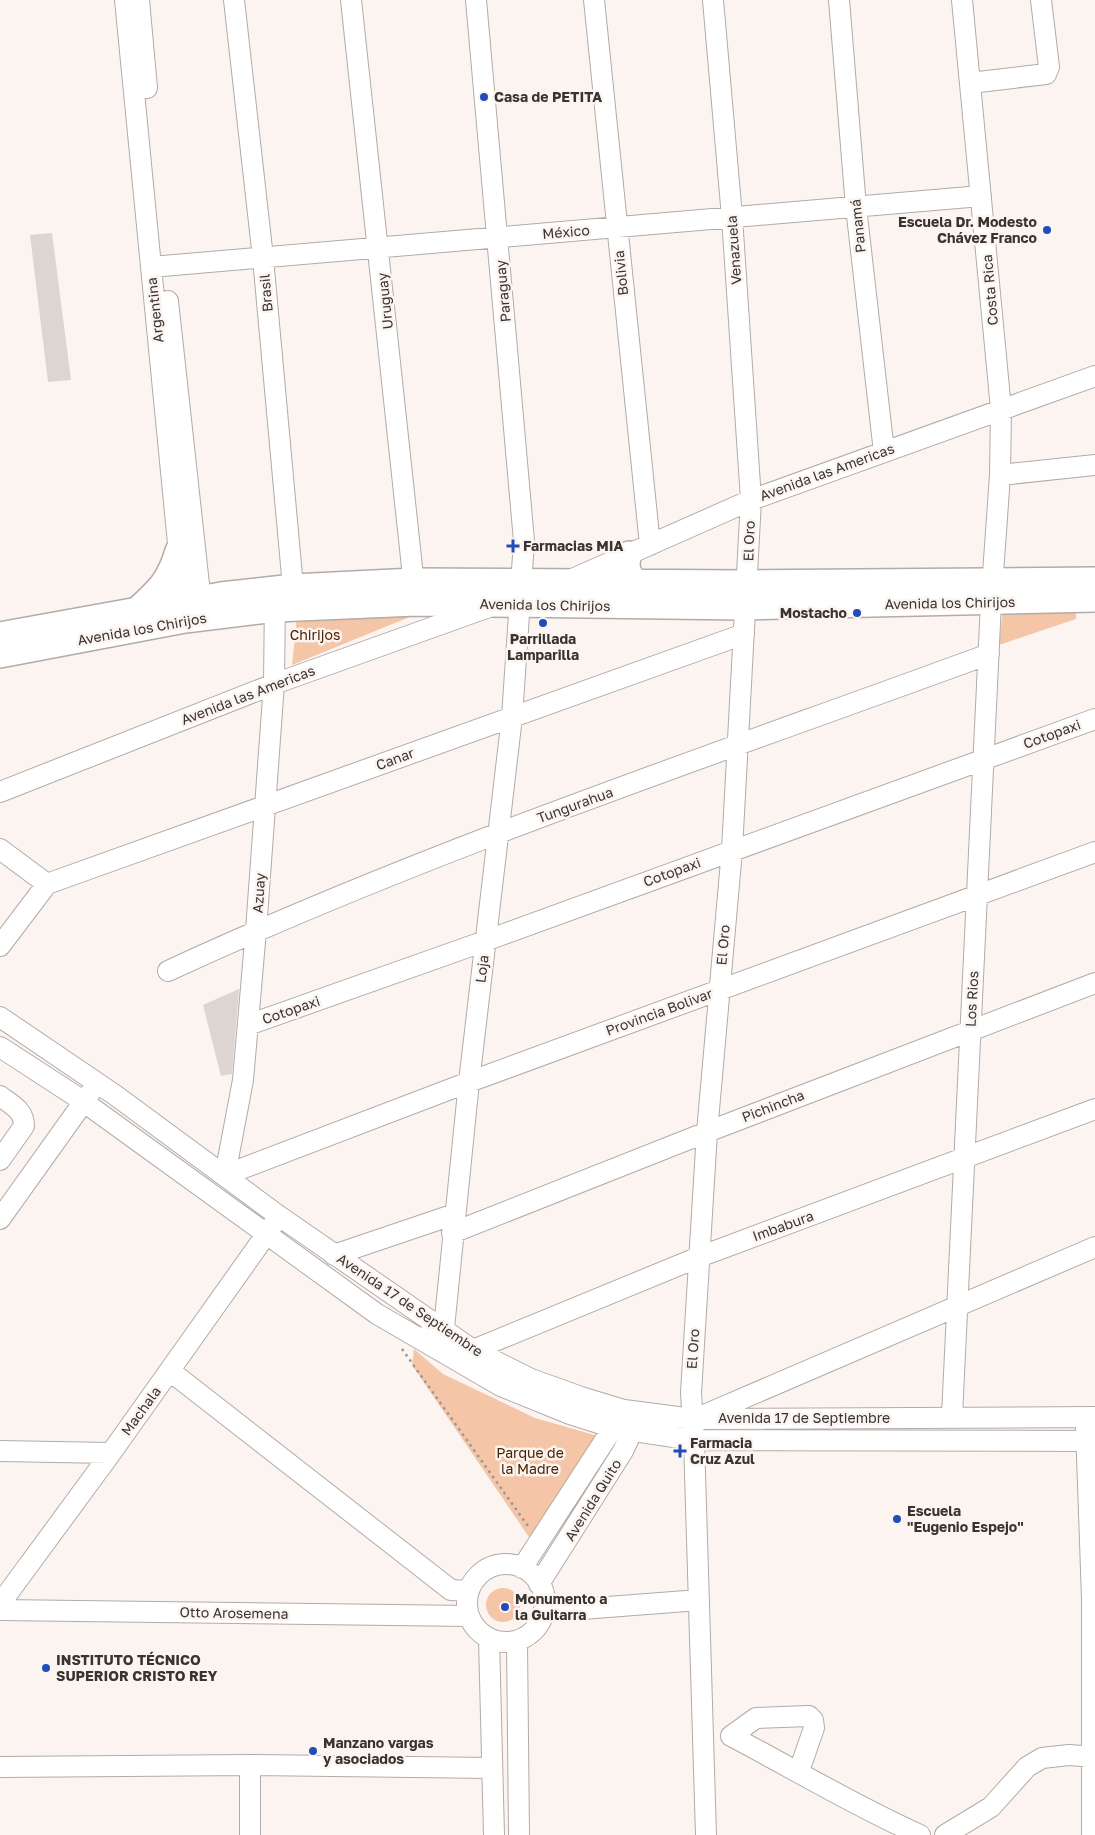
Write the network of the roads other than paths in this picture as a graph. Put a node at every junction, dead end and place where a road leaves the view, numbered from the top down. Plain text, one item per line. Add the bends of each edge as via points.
1 (125, 0) edge
2 (139, 0) edge
3 (234, 0) edge
4 (352, 0) edge
5 (476, 0) edge
6 (594, 0) edge
7 (714, 0) edge
8 (839, 0) edge
9 (962, 0) edge
10 (1041, 0) edge
11 (970, 83) junction
12 (981, 196) junction
13 (856, 207) junction
14 (732, 218) junction
15 (616, 227) junction
16 (498, 238) junction
17 (379, 248) junction
18 (263, 258) junction
19 (157, 267) junction
20 (1095, 376) edge
21 (1001, 409) junction
22 (884, 452) junction
23 (1095, 465) edge
24 (1000, 475) junction
25 (750, 500) junction
26 (639, 550) junction
27 (178, 551) junction
28 (1095, 580) edge
29 (564, 583) junction
30 (638, 583) junction
31 (415, 592) junction
32 (991, 592) junction
33 (281, 595) junction
34 (746, 595) junction
35 (513, 597) junction
36 (1095, 599) edge
37 (193, 609) junction
38 (137, 610) junction
39 (744, 634) junction
40 (0, 635) edge
41 (989, 654) junction
42 (0, 655) edge
43 (274, 684) junction
44 (512, 717) junction
45 (1095, 719) edge
46 (738, 746) junction
47 (984, 759) junction
48 (0, 792) edge
49 (265, 806) junction
50 (498, 833) junction
51 (0, 849) edge
52 (732, 850) junction
53 (1095, 852) edge
54 (47, 884) junction
55 (977, 896) junction
56 (256, 930) junction
57 (486, 941) junction
58 (0, 946) edge
59 (168, 971) dead end
60 (1095, 983) edge
61 (718, 990) junction
62 (0, 1017) edge
63 (248, 1024) junction
64 (970, 1031) junction
65 (0, 1047) edge
66 (469, 1082) junction
67 (97, 1083) junction
68 (0, 1096) edge
69 (84, 1103) junction
70 (1095, 1109) edge
71 (707, 1132) junction
72 (964, 1159) junction
73 (0, 1160) edge
74 (225, 1175) junction
75 (279, 1216) junction
76 (0, 1220) edge
77 (454, 1224) junction
78 (267, 1233) junction
79 (1095, 1247) edge
80 (334, 1255) junction
81 (699, 1256) junction
82 (957, 1304) junction
83 (444, 1328) junction
84 (420, 1340) junction
85 (474, 1350) junction
86 (170, 1371) junction
87 (633, 1411) junction
88 (952, 1416) junction
89 (1090, 1417) edge
90 (693, 1420) junction
91 (623, 1430) junction
92 (694, 1440) junction
93 (1091, 1441) edge
94 (0, 1451) edge
95 (111, 1453) junction
96 (522, 1568) junction
97 (539, 1584) junction
98 (469, 1591) junction
99 (1093, 1599) edge
100 (699, 1600) junction
101 (0, 1604) edge
102 (0, 1610) edge
103 (543, 1612) junction
104 (469, 1616) junction
105 (489, 1639) junction
106 (517, 1641) junction
107 (704, 1730) junction
108 (731, 1736) junction
109 (1093, 1757) edge
110 (250, 1765) junction
111 (0, 1767) edge
112 (492, 1768) junction
113 (799, 1771) junction
114 (250, 1835) edge
115 (494, 1835) edge
116 (519, 1835) edge
117 (706, 1835) edge
118 (920, 1835) edge
119 (945, 1835) edge
120 (1092, 1835) edge

1 - 19 street, Argentina
2 - 19 street, Argentina
3 - 18 street, Brasil
4 - 17 street, Uruguay
5 - 16 street, Paraguay
6 - 15 street, Bolivia
7 - 14 street, Venazuela
8 - 13 street, Panamá
9 - 11 street, Costa Rica
10 - 11 street via 1049,66 1046,74
11 - 12 street, Costa Rica
12 - 13 street, México
12 - 21 street, Costa Rica
13 - 14 street, México
13 - 22 street, Panamá
14 - 15 street, México
14 - 25 street, Venazuela
15 - 16 street, México
15 - 26 street, Bolivia
16 - 17 street, México
16 - 35 street, Paraguay via 524,541
17 - 18 street, México
17 - 31 street, Uruguay
18 - 19 street, México
18 - 33 street, Brasil
19 - 27 street, Argentina
19 - 37 street, Argentina
20 - 21 street, Avenida las Americas
21 - 22 street, Avenida las Americas
21 - 24 street, Costa Rica
22 - 25 street, Avenida las Americas
23 - 24 street
24 - 32 street, Costa Rica
25 - 26 street, Avenida las Americas
25 - 34 street, El Oro
26 - 29 street, Avenida las Americas
26 - 30 main road via 626,567 628,574
27 - 37 street, Argentina
27 - 38 main road via 171,574
28 - 32 main road, Avenida los Chirijos
29 - 30 main road, Avenida los Chirijos
29 - 35 main road, Avenida los Chirijos
30 - 34 main road, Avenida los Chirijos
31 - 33 main road, Avenida los Chirijos
31 - 35 main road, Avenida los Chirijos
32 - 34 main road, Avenida los Chirijos
32 - 36 main road, Avenida los Chirijos
32 - 41 street, Los Rios
33 - 37 main road, Avenida los Chirijos
33 - 43 street, Azuay
34 - 35 main road, Avenida los Chirijos
34 - 39 street, El Oro
35 - 43 street, Avenida las Americas
35 - 44 street, Loja
37 - 38 main road, Avenida los Chirijos
37 - 42 main road, Avenida los Chirijos
38 - 40 main road, Avenida los Chirijos
39 - 44 street, Canar
39 - 46 street, El Oro
41 - 46 street, Tungurahua
41 - 47 street, Los Rios
43 - 48 street, Avenida las Americas
43 - 49 street, Azuay
44 - 49 street, Canar
44 - 50 street, Loja
45 - 47 street, Cotopaxi
46 - 50 street, Tungurahua
46 - 52 street, El Oro
47 - 52 street, Cotopaxi
47 - 55 street, Los Rios
49 - 54 street, Canar
49 - 56 street, Azuay
50 - 56 street, Tungurahua
50 - 57 street, Loja
51 - 54 street
52 - 57 street, Cotopaxi
52 - 61 street, El Oro
53 - 55 street, Provincia Bolivar
54 - 58 street
55 - 61 street, Provincia Bolivar
55 - 64 street, Los Rios
56 - 59 street, Tungurahua
56 - 63 street, Azuay
57 - 63 street, Cotopaxi
57 - 66 street, Loja
60 - 64 street, Pichincha
61 - 66 street, Provincia Bolivar
61 - 71 street, El Oro
62 - 67 street, Avenida 17 de Septiembre
63 - 74 street, Azuay via 243,1080
64 - 71 street, Pichincha
64 - 72 street, Los Rios
65 - 69 street, Avenida 17 de Septiembre
66 - 74 street, Provincia Bolivar
66 - 77 street, Loja
67 - 69 street
67 - 74 street, Avenida 17 de Septiembre
68 - 73 street via 21,1111 24,1119 24,1126
69 - 76 street
69 - 78 street, Avenida 17 de Septiembre
70 - 72 street, Imbabura
71 - 77 street, Pichincha
71 - 81 street, El Oro
72 - 81 street, Imbabura
72 - 82 street, Los Rios
74 - 75 street, Avenida 17 de Septiembre
75 - 78 street, Machala
75 - 80 street, Avenida 17 de Septiembre
77 - 80 street, Pichincha
77 - 83 street, Loja
78 - 84 street, Avenida 17 de Septiembre via 377,1314
78 - 86 street, Machala
79 - 82 street
80 - 83 street, Avenida 17 de Septiembre
81 - 85 street, Imbabura
81 - 90 street, El Oro via 690,1393
82 - 88 street, Los Rios
82 - 90 street
83 - 84 street
83 - 85 street, Avenida 17 de Septiembre
84 - 91 street, Avenida 17 de Septiembre via 500,1386
85 - 87 street, Avenida 17 de Septiembre via 531,1379
86 - 95 street, Machala
86 - 98 street via 450,1590
87 - 90 street, Avenida 17 de Septiembre
87 - 91 street, Avenida Quito
88 - 89 street, Avenida 17 de Septiembre
88 - 90 street, Avenida 17 de Septiembre
89 - 93 street
90 - 92 street, El Oro
91 - 92 street, Avenida 17 de Septiembre
91 - 96 street, Avenida Quito
91 - 97 street, Avenida Quito
92 - 93 street, Avenida 17 de Septiembre
92 - 100 street, El Oro
93 - 99 street
94 - 95 street
95 - 101 street, Machala
96 - 97 street
96 - 98 street via 509,1564 484,1570
97 - 103 street
98 - 104 street
99 - 109 street
100 - 103 street
100 - 107 street, El Oro
102 - 104 street, Otto Arosemena
103 - 106 street via 536,1627
104 - 105 street via 477,1630
105 - 106 street
105 - 112 street
106 - 116 street
107 - 108 street
107 - 117 street, El Oro
108 - 113 street
108 - 113 street via 756,1718 809,1716 814,1728
109 - 119 street via 1042,1758 1027,1767 991,1807
109 - 120 street
110 - 111 street
110 - 112 street
110 - 114 street
112 - 115 street
113 - 118 street via 872,1813

